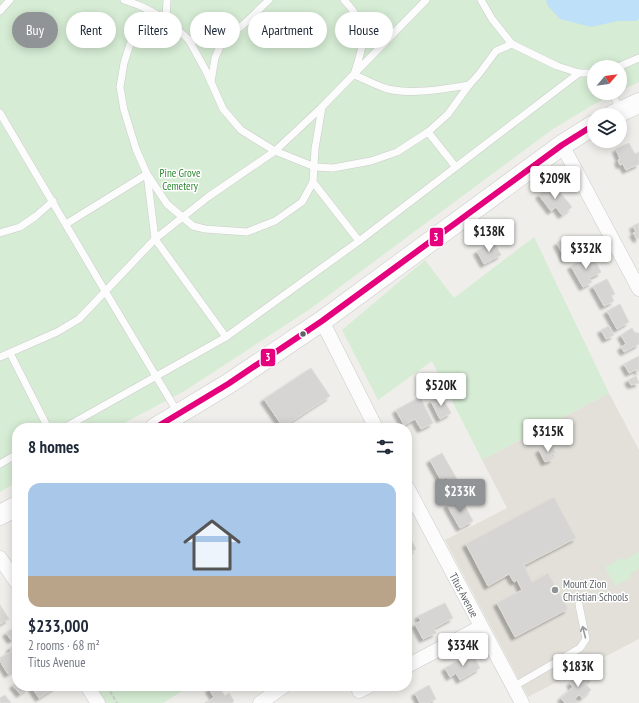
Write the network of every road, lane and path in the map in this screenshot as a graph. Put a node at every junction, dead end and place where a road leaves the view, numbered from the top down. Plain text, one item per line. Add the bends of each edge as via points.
1 (10, 0) edge
2 (124, 0) edge
3 (167, 0) edge
4 (269, 0) edge
5 (344, 0) edge
6 (426, 0) edge
7 (481, 0) edge
8 (0, 11) edge
9 (152, 12) edge
10 (166, 12) edge
11 (240, 27) edge
12 (182, 34) edge
13 (189, 40) joint
14 (512, 44) junction
15 (129, 48) edge
16 (219, 48) edge
17 (639, 58) edge
18 (627, 63) edge
19 (579, 73) junction
20 (587, 73) edge
21 (354, 75) junction
22 (211, 82) junction
23 (469, 85) junction
24 (639, 103) edge
25 (322, 107) junction
26 (627, 108) edge
27 (0, 113) edge
28 (587, 129) edge
29 (428, 132) junction
30 (562, 145) junction
31 (275, 151) junction
32 (455, 166) junction
33 (315, 167) junction
34 (147, 174) junction
35 (313, 182) junction
36 (53, 201) junction
37 (183, 217) junction
38 (66, 224) junction
39 (0, 233) edge
40 (155, 239) junction
41 (359, 241) junction
42 (639, 289) edge
43 (105, 291) junction
44 (322, 322) junction
45 (226, 337) junction
46 (10, 353) junction
47 (0, 357) edge
48 (156, 376) junction
49 (180, 414) junction
50 (45, 423) edge
51 (73, 423) edge
52 (164, 423) edge
53 (373, 423) edge
54 (12, 457) edge
55 (0, 464) edge
56 (412, 496) edge
57 (12, 509) edge
58 (0, 515) edge
59 (0, 558) edge
60 (12, 576) edge
61 (579, 604) dead end
62 (481, 627) junction
63 (412, 663) edge
64 (513, 687) junction
65 (90, 691) edge
66 (110, 691) edge
67 (277, 691) edge
68 (98, 703) edge
69 (117, 703) edge
70 (260, 703) edge
71 (522, 703) edge

1 - 8 lane
2 - 9 lane
3 - 10 lane
4 - 11 lane
5 - 21 lane via 363,27 363,44
6 - 21 lane
7 - 14 lane
12 - 13 lane
13 - 22 lane
14 - 19 lane via 557,66
14 - 23 lane via 496,51
15 - 34 lane via 120,86 136,150
16 - 22 lane
17 - 18 lane
19 - 20 lane
19 - 32 lane
21 - 23 lane via 388,89 407,91
21 - 25 lane
22 - 31 lane via 223,109 241,130
23 - 29 lane via 448,114
24 - 26 main road
25 - 31 lane
25 - 33 lane via 315,148
27 - 36 lane
28 - 30 main road
29 - 32 lane
29 - 33 lane via 397,152 371,161 333,168
30 - 42 street
30 - 44 main road
31 - 33 lane
31 - 37 lane
32 - 41 lane
33 - 35 lane
34 - 37 lane via 167,204
34 - 38 lane
34 - 40 lane
35 - 37 lane via 302,202 274,221 247,232 205,229 193,226
35 - 41 lane
36 - 38 lane
36 - 39 lane via 20,227
37 - 40 lane
38 - 43 lane
40 - 43 lane
40 - 45 lane
41 - 45 lane
43 - 46 lane via 79,319
43 - 48 lane
44 - 49 main road
44 - 53 street
45 - 48 lane
46 - 47 lane
46 - 50 lane
48 - 49 lane
48 - 51 lane
49 - 52 main road
54 - 55 lane
56 - 62 street, Titus Avenue
57 - 58 main road
59 - 60 street
64 -> 61 lane via 580,648 586,639
62 - 63 street
62 - 64 street, Titus Avenue
64 - 71 street, Titus Avenue
65 - 68 street
66 - 69 path
67 - 70 street

